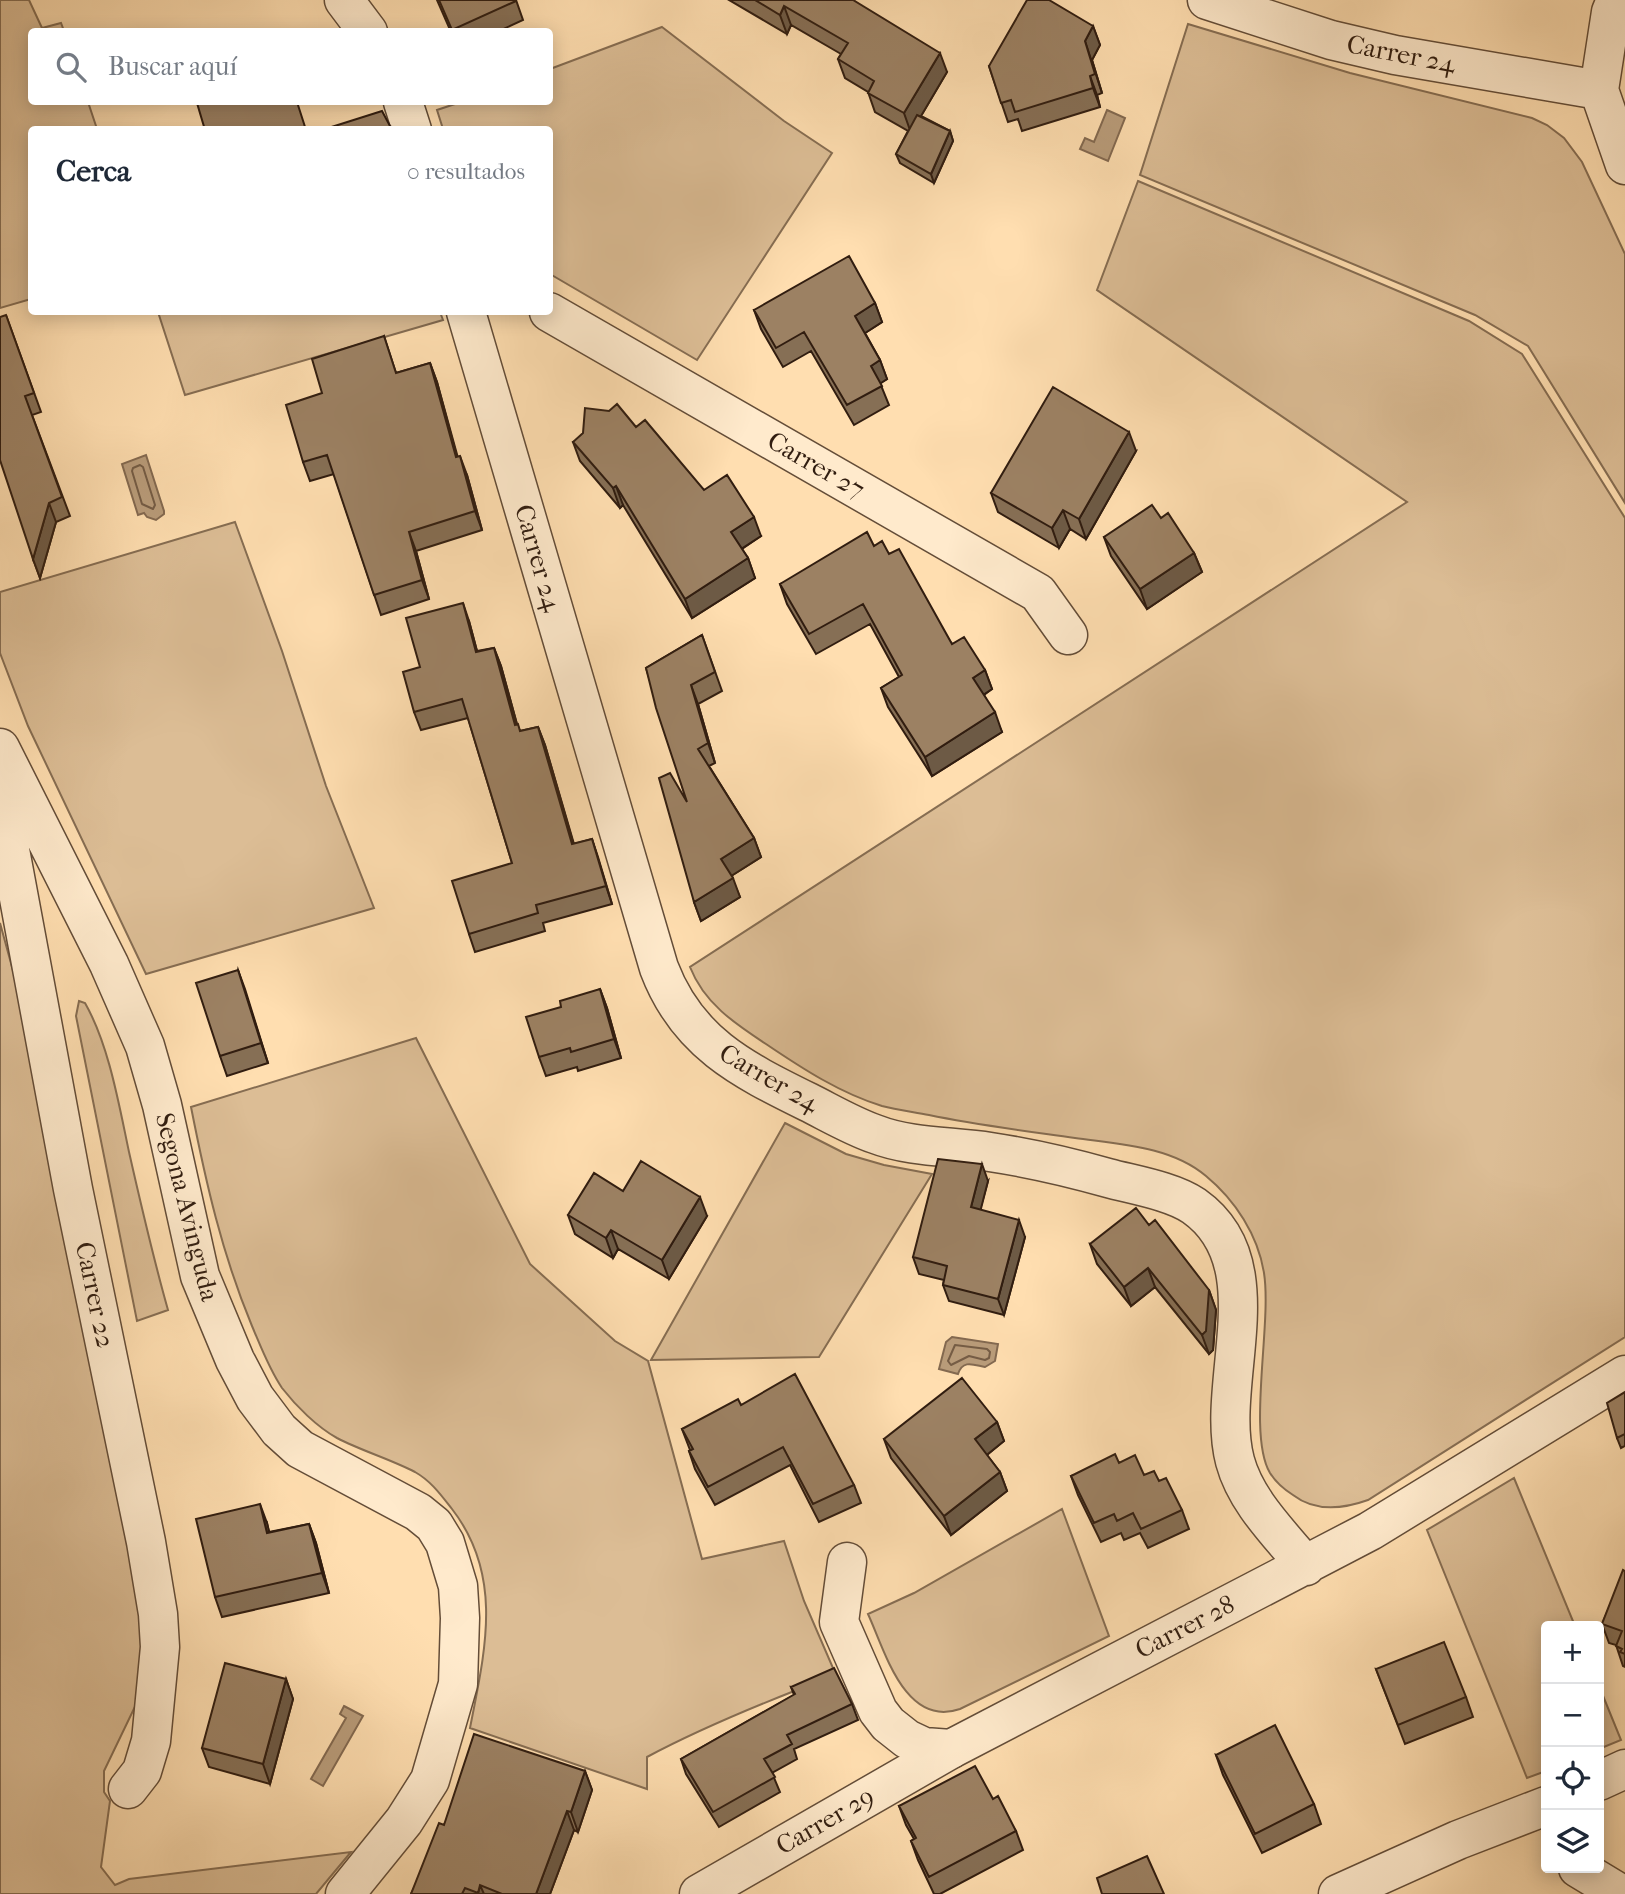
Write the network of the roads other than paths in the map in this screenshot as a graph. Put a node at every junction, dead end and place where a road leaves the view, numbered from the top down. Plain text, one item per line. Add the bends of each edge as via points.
1 (344, 0) edge
2 (1207, 0) edge
3 (1616, 0) edge
4 (365, 28) edge
5 (1599, 90) junction
6 (404, 105) edge
7 (411, 126) edge
8 (1625, 165) edge
9 (553, 314) edge
10 (467, 315) edge
11 (1068, 635) dead end
12 (0, 748) edge
13 (0, 796) edge
14 (1625, 1375) edge
15 (847, 1562) dead end
16 (1306, 1566) junction
17 (951, 1749) junction
18 (1625, 1769) edge
19 (1604, 1779) edge
20 (128, 1790) dead end
21 (1541, 1817) edge
22 (1586, 1873) edge
23 (345, 1894) edge
24 (699, 1894) edge
25 (1338, 1894) edge
26 (1621, 1894) edge

1 - 4 street
2 - 5 street, Carrer 24 via 1331,40 1395,55
3 - 5 street
5 - 8 street
6 - 7 street
9 - 11 street, Carrer 27 via 1038,593
10 - 16 street, Carrer 24 via 669,994 705,1040 731,1060 875,1135 1072,1168 1175,1197 1209,1219 1231,1257 1237,1283 1230,1434 1236,1463 1259,1508
12 - 23 street, Segona Avinguda via 109,964 145,1046 200,1276 255,1398 300,1449 434,1525 451,1559 458,1586 458,1684 430,1780 404,1821
13 - 20 street, Carrer 22 via 154,1588 160,1647 151,1741 142,1771
14 - 16 street, Carrer 28
15 - 17 street via 839,1622 878,1711 907,1740
16 - 17 street, Carrer 28
17 - 24 street, Carrer 29
18 - 19 street
21 - 25 street via 1458,1840
22 - 26 street

